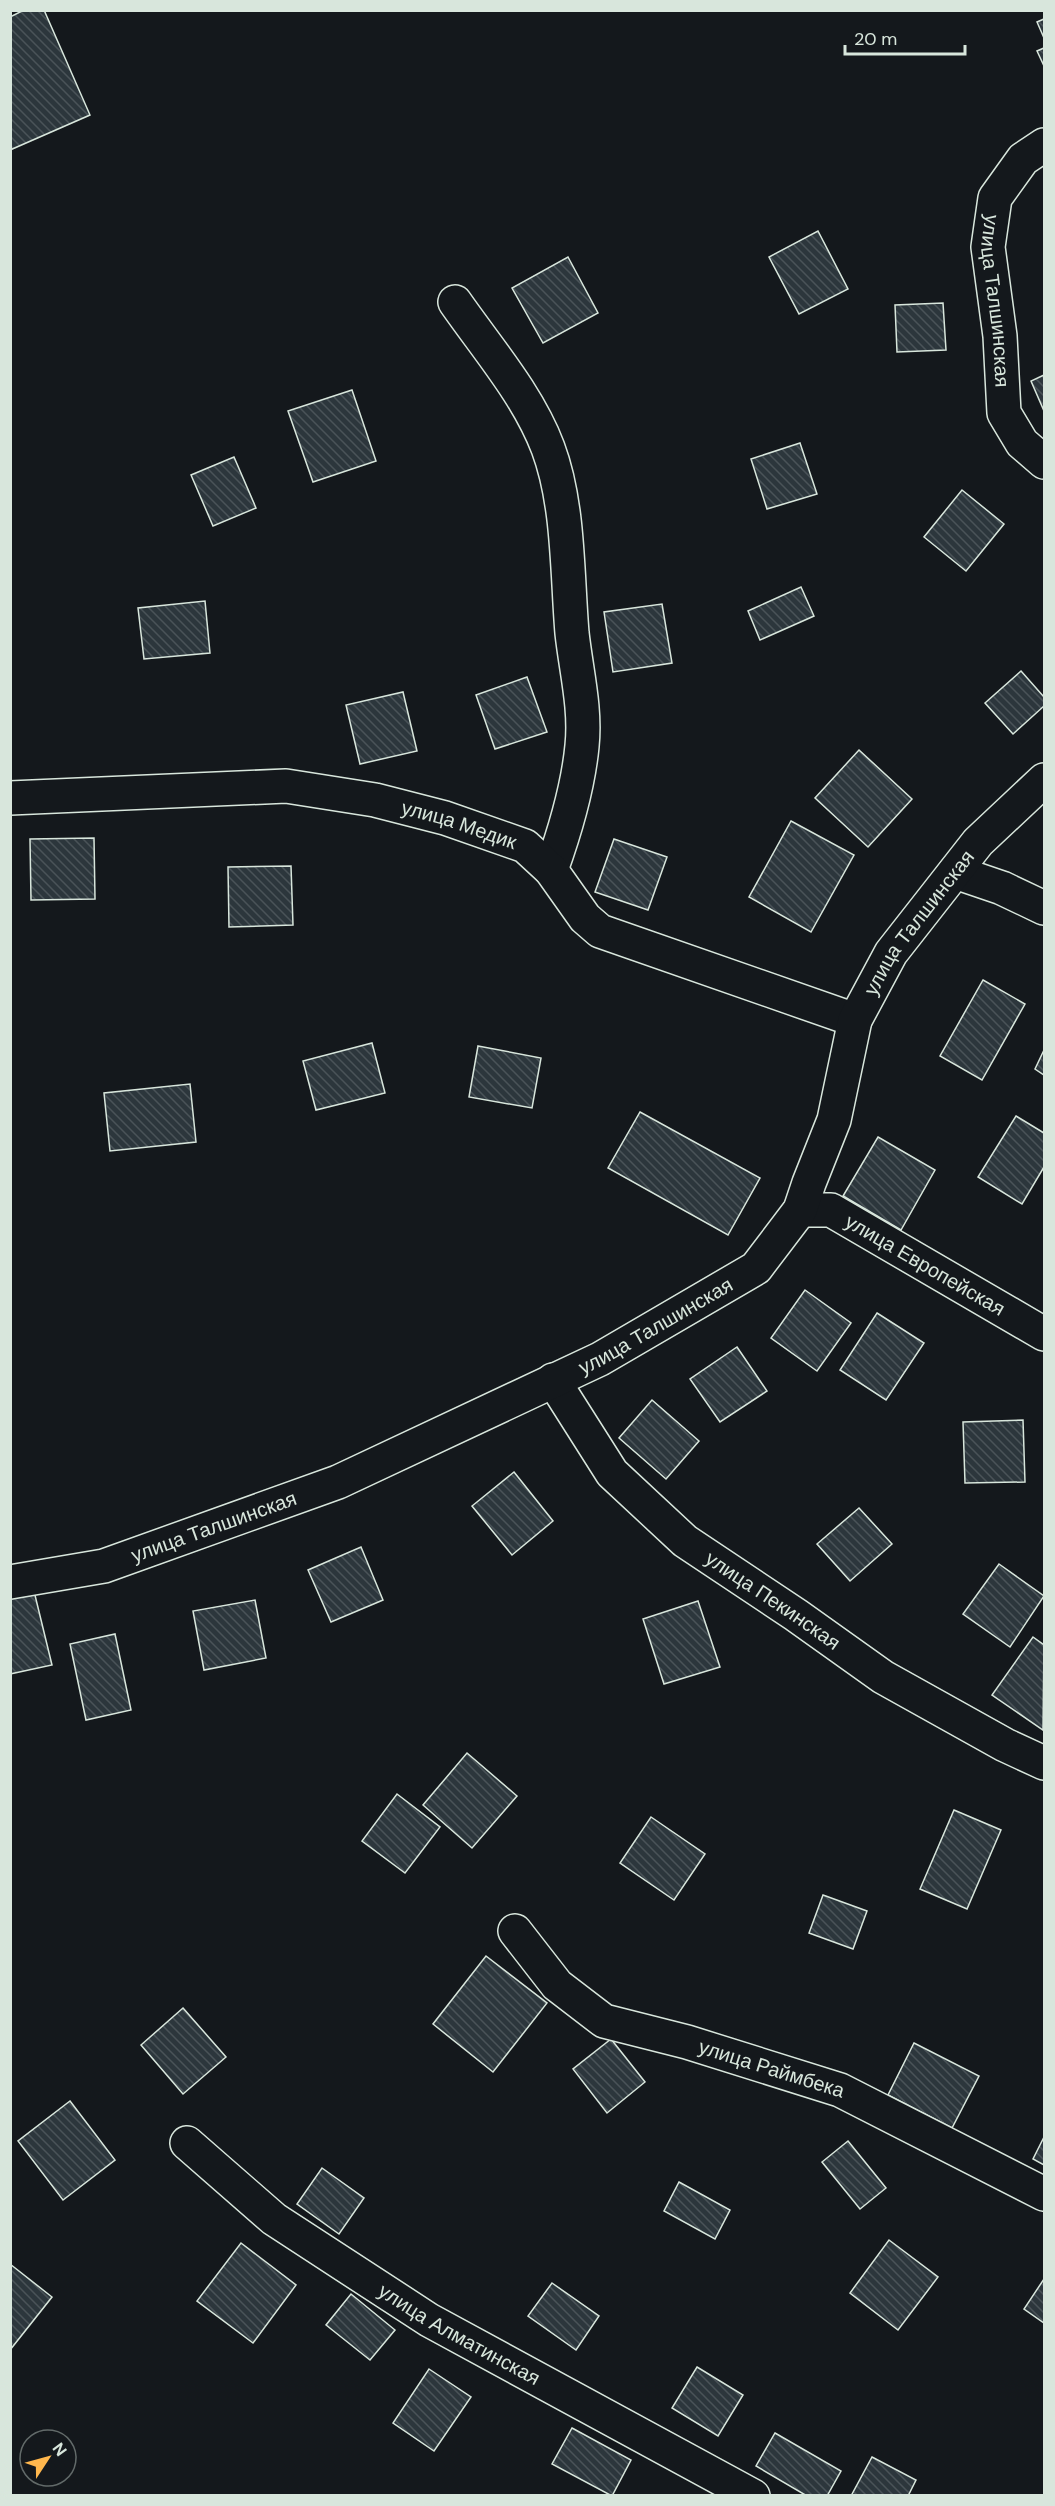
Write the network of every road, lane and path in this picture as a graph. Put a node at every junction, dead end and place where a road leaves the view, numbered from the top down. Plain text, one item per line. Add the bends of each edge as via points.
1 (1044, 145) edge
2 (455, 302) dead end
3 (1044, 462) edge
4 (1044, 780) edge
5 (10, 798) edge
6 (551, 870) junction
7 (955, 873) junction
8 (1044, 908) edge
9 (855, 1020) junction
10 (800, 1210) junction
11 (1044, 1334) edge
12 (553, 1380) junction
13 (10, 1582) edge
14 (1044, 1763) edge
15 (514, 1931) dead end
16 (187, 2143) dead end
17 (1044, 2194) edge
18 (753, 2496) edge

1 - 3 street, улица Талшинская via 1023,159 995,198 988,247 1000,336 1004,413 1022,443
2 - 6 street via 523,399 548,446 559,483 583,713 582,746 564,833
4 - 7 street, улица Талшинская via 978,842
5 - 6 street, улица Медик via 286,786 375,800 445,818 525,846
6 - 9 street, улица Медик via 585,918 600,931
7 - 8 street via 1002,888
7 - 9 street, улица Талшинская via 891,953
9 - 10 street, улица Талшинская via 834,1120
10 - 11 street, улица Европейская via 831,1210
10 - 12 street, улица Талшинская via 756,1268 600,1359
12 - 13 street, улица Талшинская via 327,1486 104,1566
12 - 14 street, улица Пекинская via 612,1473 685,1541 883,1677
15 - 17 street, улица Раймбека via 557,1985 604,2022 687,2042 840,2090
16 - 18 street, улица Алматинская via 274,2219 429,2320

